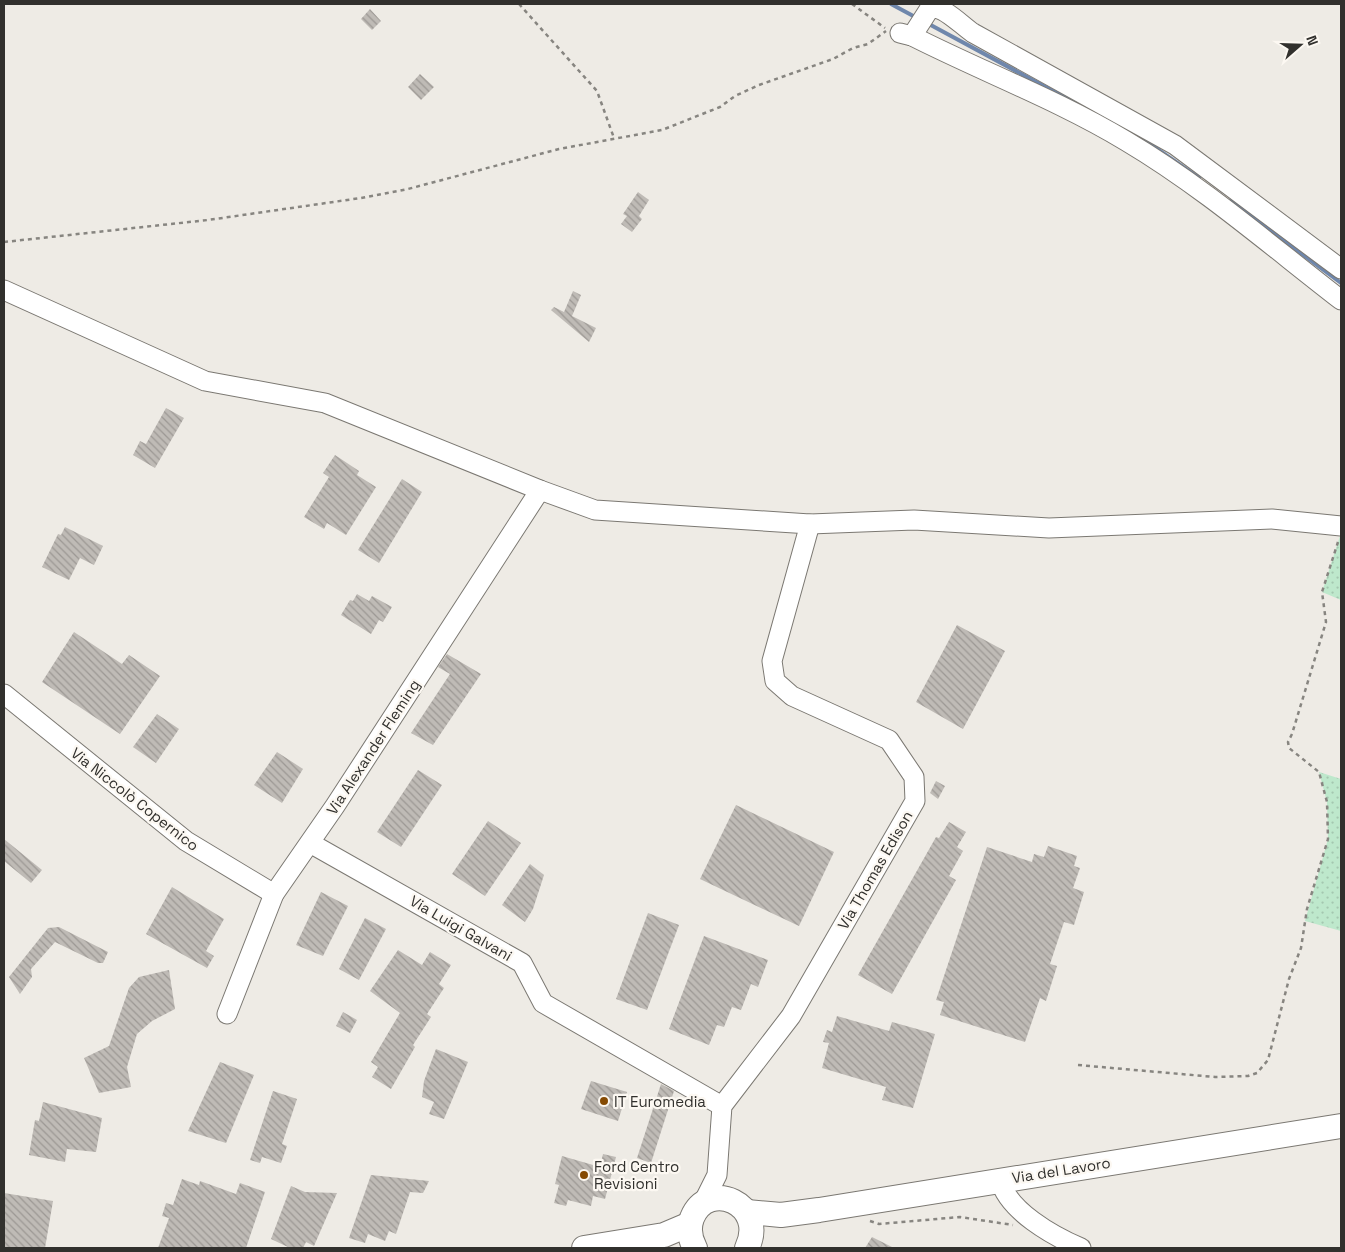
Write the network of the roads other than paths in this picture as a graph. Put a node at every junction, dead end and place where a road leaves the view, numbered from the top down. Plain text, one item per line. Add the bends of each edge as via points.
1 (1341, 269) edge
2 (4, 290) edge
3 (1341, 300) edge
4 (540, 490) junction
5 (810, 524) junction
6 (1340, 531) edge
7 (4, 694) edge
8 (310, 843) junction
9 (274, 894) junction
10 (227, 1014) dead end
11 (722, 1106) junction
12 (1341, 1126) edge
13 (717, 1175) junction
14 (1000, 1180) junction
15 (727, 1199) junction
16 (703, 1203) junction
17 (747, 1212) junction
18 (780, 1215) junction
19 (692, 1238) edge
20 (749, 1242) edge
21 (584, 1248) edge
22 (1081, 1248) edge

1 - 3 street via 1175,145 973,33 944,10 936,6 930,8 904,32 1070,110 1125,140 1169,168
2 - 4 street via 206,381 325,403
4 - 5 street via 595,510
4 - 8 street, Via Alexander Fleming
5 - 6 street via 914,520 1049,528 1272,519
5 - 11 street, Via Thomas Edison via 772,661 775,681 792,696 889,740 914,777 914,801 791,1016
7 - 9 street, Via Niccolò Copernico via 186,841
8 - 9 street, Via Alexander Fleming
8 - 11 street, Via Luigi Galvani via 522,962 543,1003
9 - 10 street, Via Alexander Fleming
11 - 13 street
12 - 14 main road, Via del Lavoro
13 - 15 street
13 - 16 street
14 - 18 main road, Via del Lavoro
14 - 22 street via 1003,1191 1038,1225 1050,1235
15 - 16 main road
15 - 17 main road
16 - 19 main road via 694,1212
17 - 18 main road
17 - 20 main road via 752,1224
18 - 20 main road
19 - 21 main road via 664,1235

